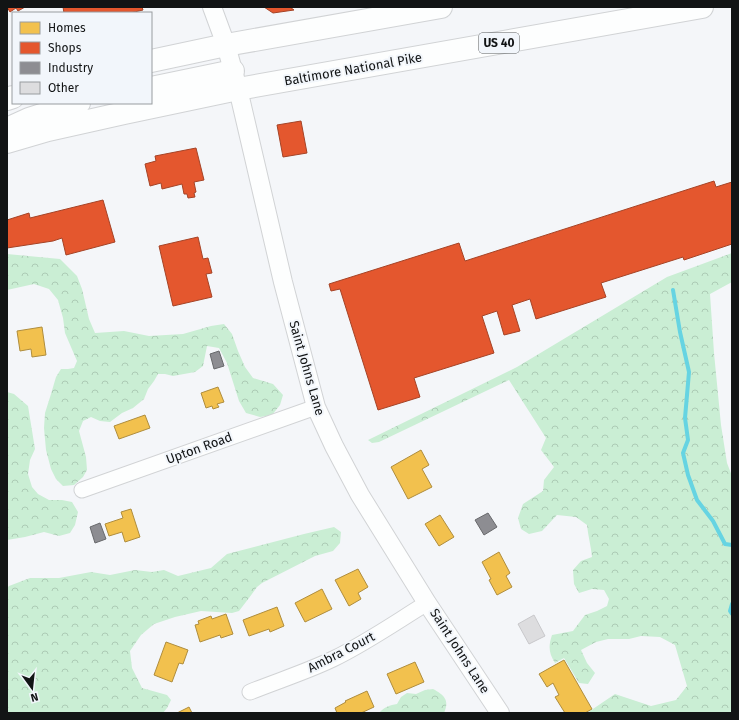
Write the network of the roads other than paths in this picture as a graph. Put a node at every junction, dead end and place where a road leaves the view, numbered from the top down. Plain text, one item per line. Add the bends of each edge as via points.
1 (212, 7) edge
2 (441, 7) edge
3 (702, 7) edge
4 (226, 45) junction
5 (152, 62) edge
6 (235, 80) junction
7 (152, 88) edge
8 (76, 104) edge
9 (151, 104) edge
10 (152, 104) edge
11 (7, 129) edge
12 (7, 142) edge
13 (316, 407) junction
14 (82, 490) dead end
15 (427, 602) junction
16 (250, 692) dead end
17 (500, 713) edge

1 - 4 street, Saint Johns Lane
2 - 4 main road
3 - 6 main road, Baltimore National Pike / US 40
4 - 5 main road
4 - 6 street, Saint Johns Lane
6 - 7 main road
6 - 10 main road, Baltimore National Pike / US 40
6 - 13 street, Saint Johns Lane
8 - 11 main road
9 - 12 main road, Baltimore National Pike / US 40
13 - 14 street, Upton Road
13 - 15 street, Saint Johns Lane via 360,495
15 - 16 street, Ambra Court via 332,660
15 - 17 street, Saint Johns Lane

